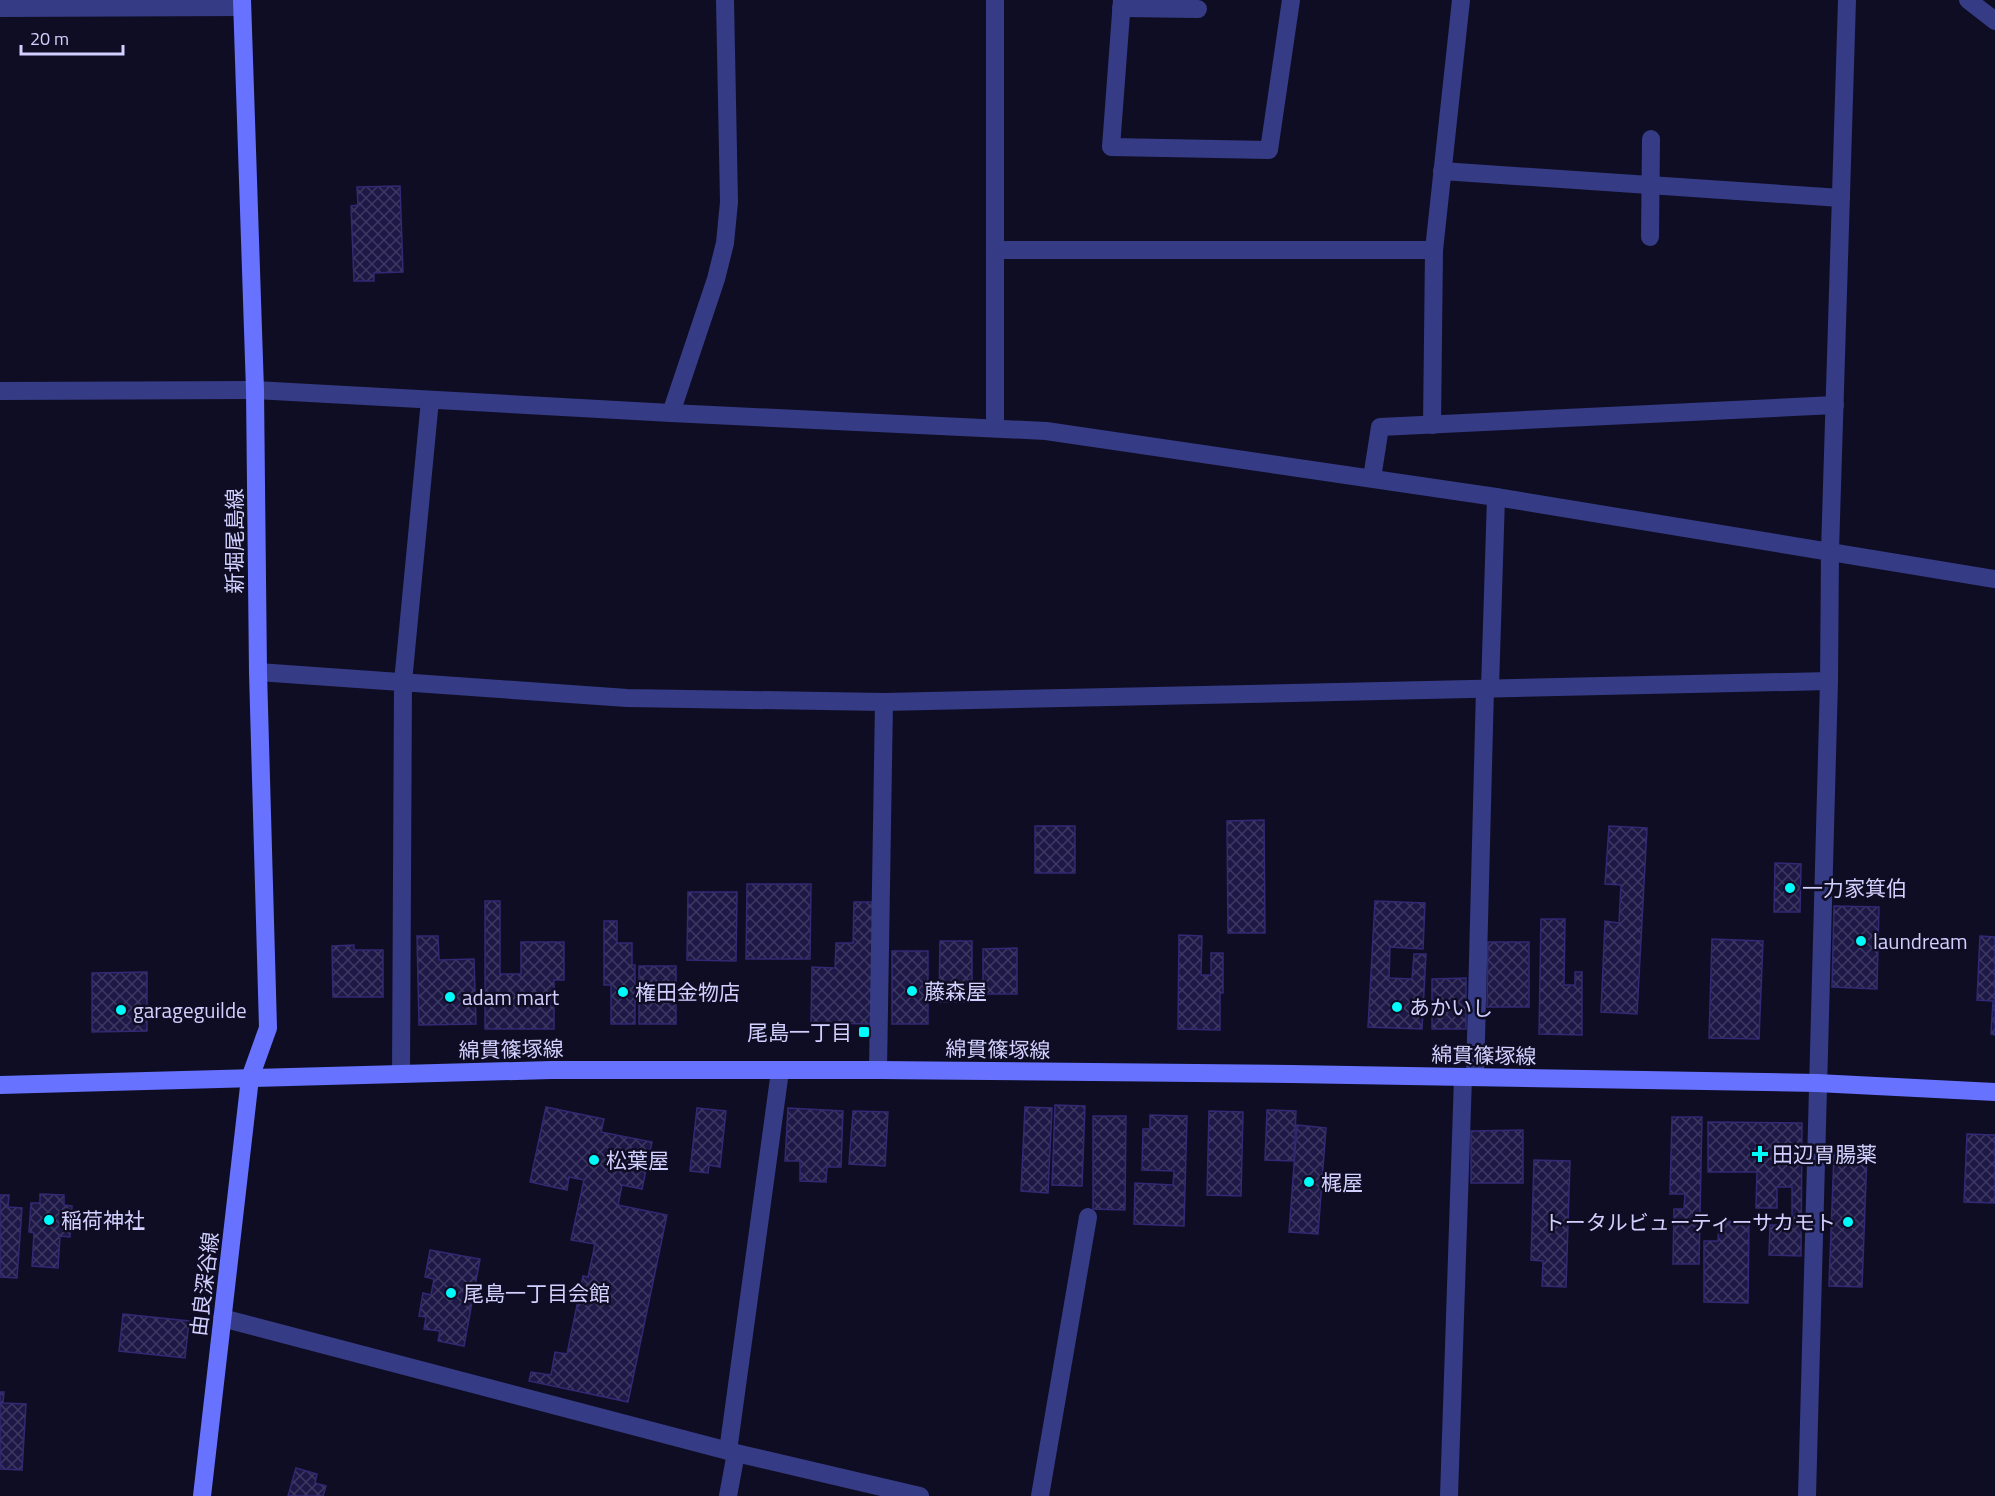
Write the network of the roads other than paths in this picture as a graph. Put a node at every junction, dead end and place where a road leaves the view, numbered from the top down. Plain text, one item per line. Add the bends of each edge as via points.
1 (725, 0) edge
2 (995, 0) edge
3 (1292, 0) edge
4 (1461, 0) edge
5 (1847, 0) edge
6 (1968, 0) edge
7 (242, 4) edge
8 (1122, 4) edge
9 (0, 8) edge
10 (1198, 9) dead end
11 (1995, 21) edge
12 (1651, 139) dead end
13 (1442, 171) junction
14 (1650, 185) junction
15 (1841, 198) junction
16 (1650, 237) dead end
17 (995, 250) junction
18 (1434, 250) junction
19 (255, 390) junction
20 (0, 391) edge
21 (430, 400) junction
22 (1835, 405) junction
23 (670, 413) junction
24 (1432, 424) junction
25 (995, 429) junction
26 (1372, 478) junction
27 (1496, 497) junction
28 (1830, 551) junction
29 (1995, 579) edge
30 (258, 672) junction
31 (1829, 681) junction
32 (403, 682) junction
33 (1488, 688) junction
34 (884, 702) junction
35 (878, 1070) junction
36 (780, 1071) junction
37 (401, 1074) junction
38 (1469, 1077) junction
39 (250, 1078) junction
40 (1817, 1083) junction
41 (0, 1085) edge
42 (1995, 1092) edge
43 (1088, 1217) dead end
44 (222, 1318) junction
45 (732, 1452) junction
46 (202, 1496) edge
47 (728, 1496) edge
48 (920, 1496) edge
49 (1040, 1496) edge
50 (1449, 1496) edge
51 (1807, 1496) edge

1 - 23 street via 729,202 724,243 716,279
2 - 17 street
3 - 8 street via 1269,150 1112,147
4 - 13 street
5 - 15 street
6 - 11 street
7 - 9 street
7 - 19 main road, 新堀尾島線
8 - 10 street
12 - 14 street
13 - 14 street
13 - 18 street
14 - 15 street
14 - 16 street
15 - 22 street
17 - 18 street
17 - 25 street
18 - 24 street
19 - 20 street
19 - 21 street
19 - 30 main road, 新堀尾島線
21 - 23 street
21 - 32 street
22 - 24 street
22 - 28 street
23 - 25 street
24 - 26 street via 1380,427
25 - 26 street via 1046,431
26 - 27 street
27 - 28 street
27 - 33 street
28 - 29 street
28 - 31 street
30 - 32 street
30 - 39 main road, 新堀尾島線 via 268,1028
31 - 33 street
31 - 40 street
32 - 34 street via 627,698
32 - 37 street
33 - 34 street
33 - 38 street
34 - 35 street
35 - 36 main road, 綿貫篠塚線
35 - 38 main road, 綿貫篠塚線
36 - 37 main road, 綿貫篠塚線
36 - 45 street
37 - 39 main road, 綿貫篠塚線
38 - 40 main road, 綿貫篠塚線
38 - 50 street
39 - 41 main road, 綿貫篠塚線
39 - 44 main road, 由良深谷線
40 - 42 main road, 綿貫篠塚線
40 - 51 street
43 - 49 street
44 - 45 street
44 - 46 main road, 由良深谷線
45 - 47 street
45 - 48 street

